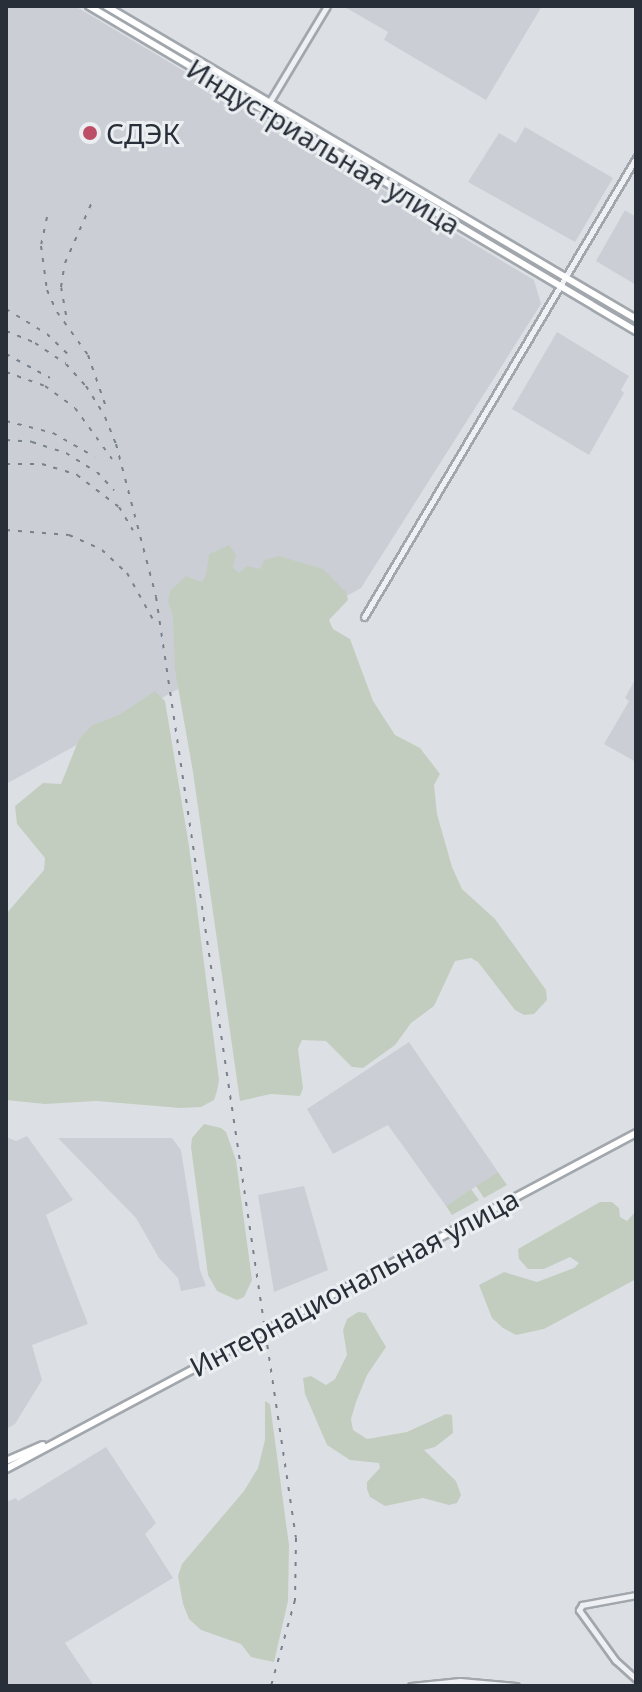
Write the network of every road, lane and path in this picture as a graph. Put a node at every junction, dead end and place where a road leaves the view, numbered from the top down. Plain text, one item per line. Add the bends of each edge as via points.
1 (89, 6) edge
2 (106, 6) edge
3 (327, 6) edge
4 (269, 103) junction
5 (264, 111) junction
6 (636, 158) edge
7 (565, 277) junction
8 (560, 286) junction
9 (636, 319) edge
10 (636, 331) edge
11 (364, 617) dead end
12 (636, 1133) edge
13 (72, 1432) junction
14 (6, 1461) edge
15 (6, 1469) edge
16 (636, 1595) edge
17 (636, 1679) edge
18 (411, 1686) edge
19 (516, 1686) edge

1 - 5 main road, Индустриальная улица
2 - 4 main road, Индустриальная улица
3 - 4 street
4 - 5 street
4 - 7 main road, Индустриальная улица
5 - 8 main road, Индустриальная улица
6 - 7 street
7 - 8 street
7 - 9 main road, Индустриальная улица
8 - 10 main road, Индустриальная улица
8 - 11 street
12 - 13 main road, Интернациональная улица
13 - 14 main road, Интернациональная улица
13 - 15 main road, Интернациональная улица
16 - 17 street via 582,1605 579,1610 615,1660
18 - 19 street via 460,1681

